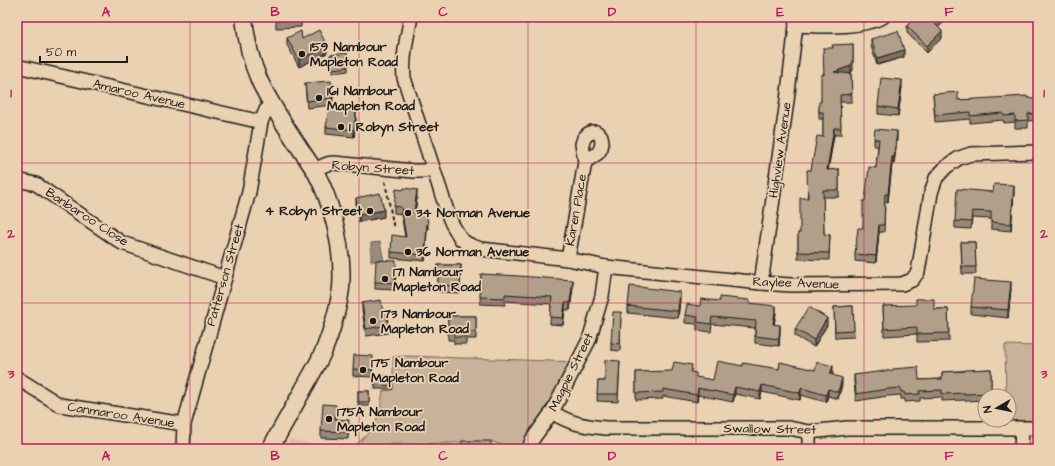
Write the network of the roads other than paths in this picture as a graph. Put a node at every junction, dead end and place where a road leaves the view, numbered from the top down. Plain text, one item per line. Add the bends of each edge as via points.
1 (244, 17) edge
2 (411, 17) edge
3 (883, 17) edge
4 (796, 21) edge
5 (17, 66) edge
6 (273, 105) junction
7 (261, 122) junction
8 (1038, 152) edge
9 (585, 162) dead end
10 (433, 169) junction
11 (315, 171) junction
12 (17, 180) edge
13 (568, 259) junction
14 (606, 266) junction
15 (225, 278) junction
16 (761, 283) junction
17 (17, 378) edge
18 (552, 412) junction
19 (184, 424) junction
20 (1038, 428) edge
21 (1022, 429) junction
22 (809, 432) junction
23 (183, 449) edge
24 (270, 449) edge
25 (529, 449) edge
26 (809, 449) edge
27 (1021, 449) edge

1 - 6 main road via 253,64
2 - 10 street via 404,56 404,78
3 - 4 street via 854,25
4 - 16 street, Highview Avenue
5 - 7 street, Amaroo Avenue
6 - 7 street, Patterson Street via 266,110
6 - 11 main road
7 - 15 street, Patterson Street via 249,192
8 - 16 street, Raylee Avenue via 970,154 946,167 936,178 931,193 920,267 912,280 902,284 883,285
9 - 13 street, Karen Place
10 - 11 street, Robyn Street via 423,171 328,163
10 - 13 street, Raylee Avenue via 452,224 466,243 481,249
11 - 24 main road via 333,215 340,257 341,289 324,350
12 - 15 street, Banbaroo Close via 36,184 122,243
13 - 14 street, Raylee Avenue
14 - 16 street, Raylee Avenue
14 - 18 street, Magpie Street via 602,296 589,340
15 - 19 street, Patterson Street
17 - 19 street, Canmaroo Avenue via 60,405
18 - 22 street, Swallow Street via 574,423 606,428 789,428
18 - 25 street, Magpie Street via 532,440
19 - 23 street, Patterson Street
20 - 21 street, Swallow Street
21 - 22 street, Swallow Street via 847,428
21 - 27 street
22 - 26 street

